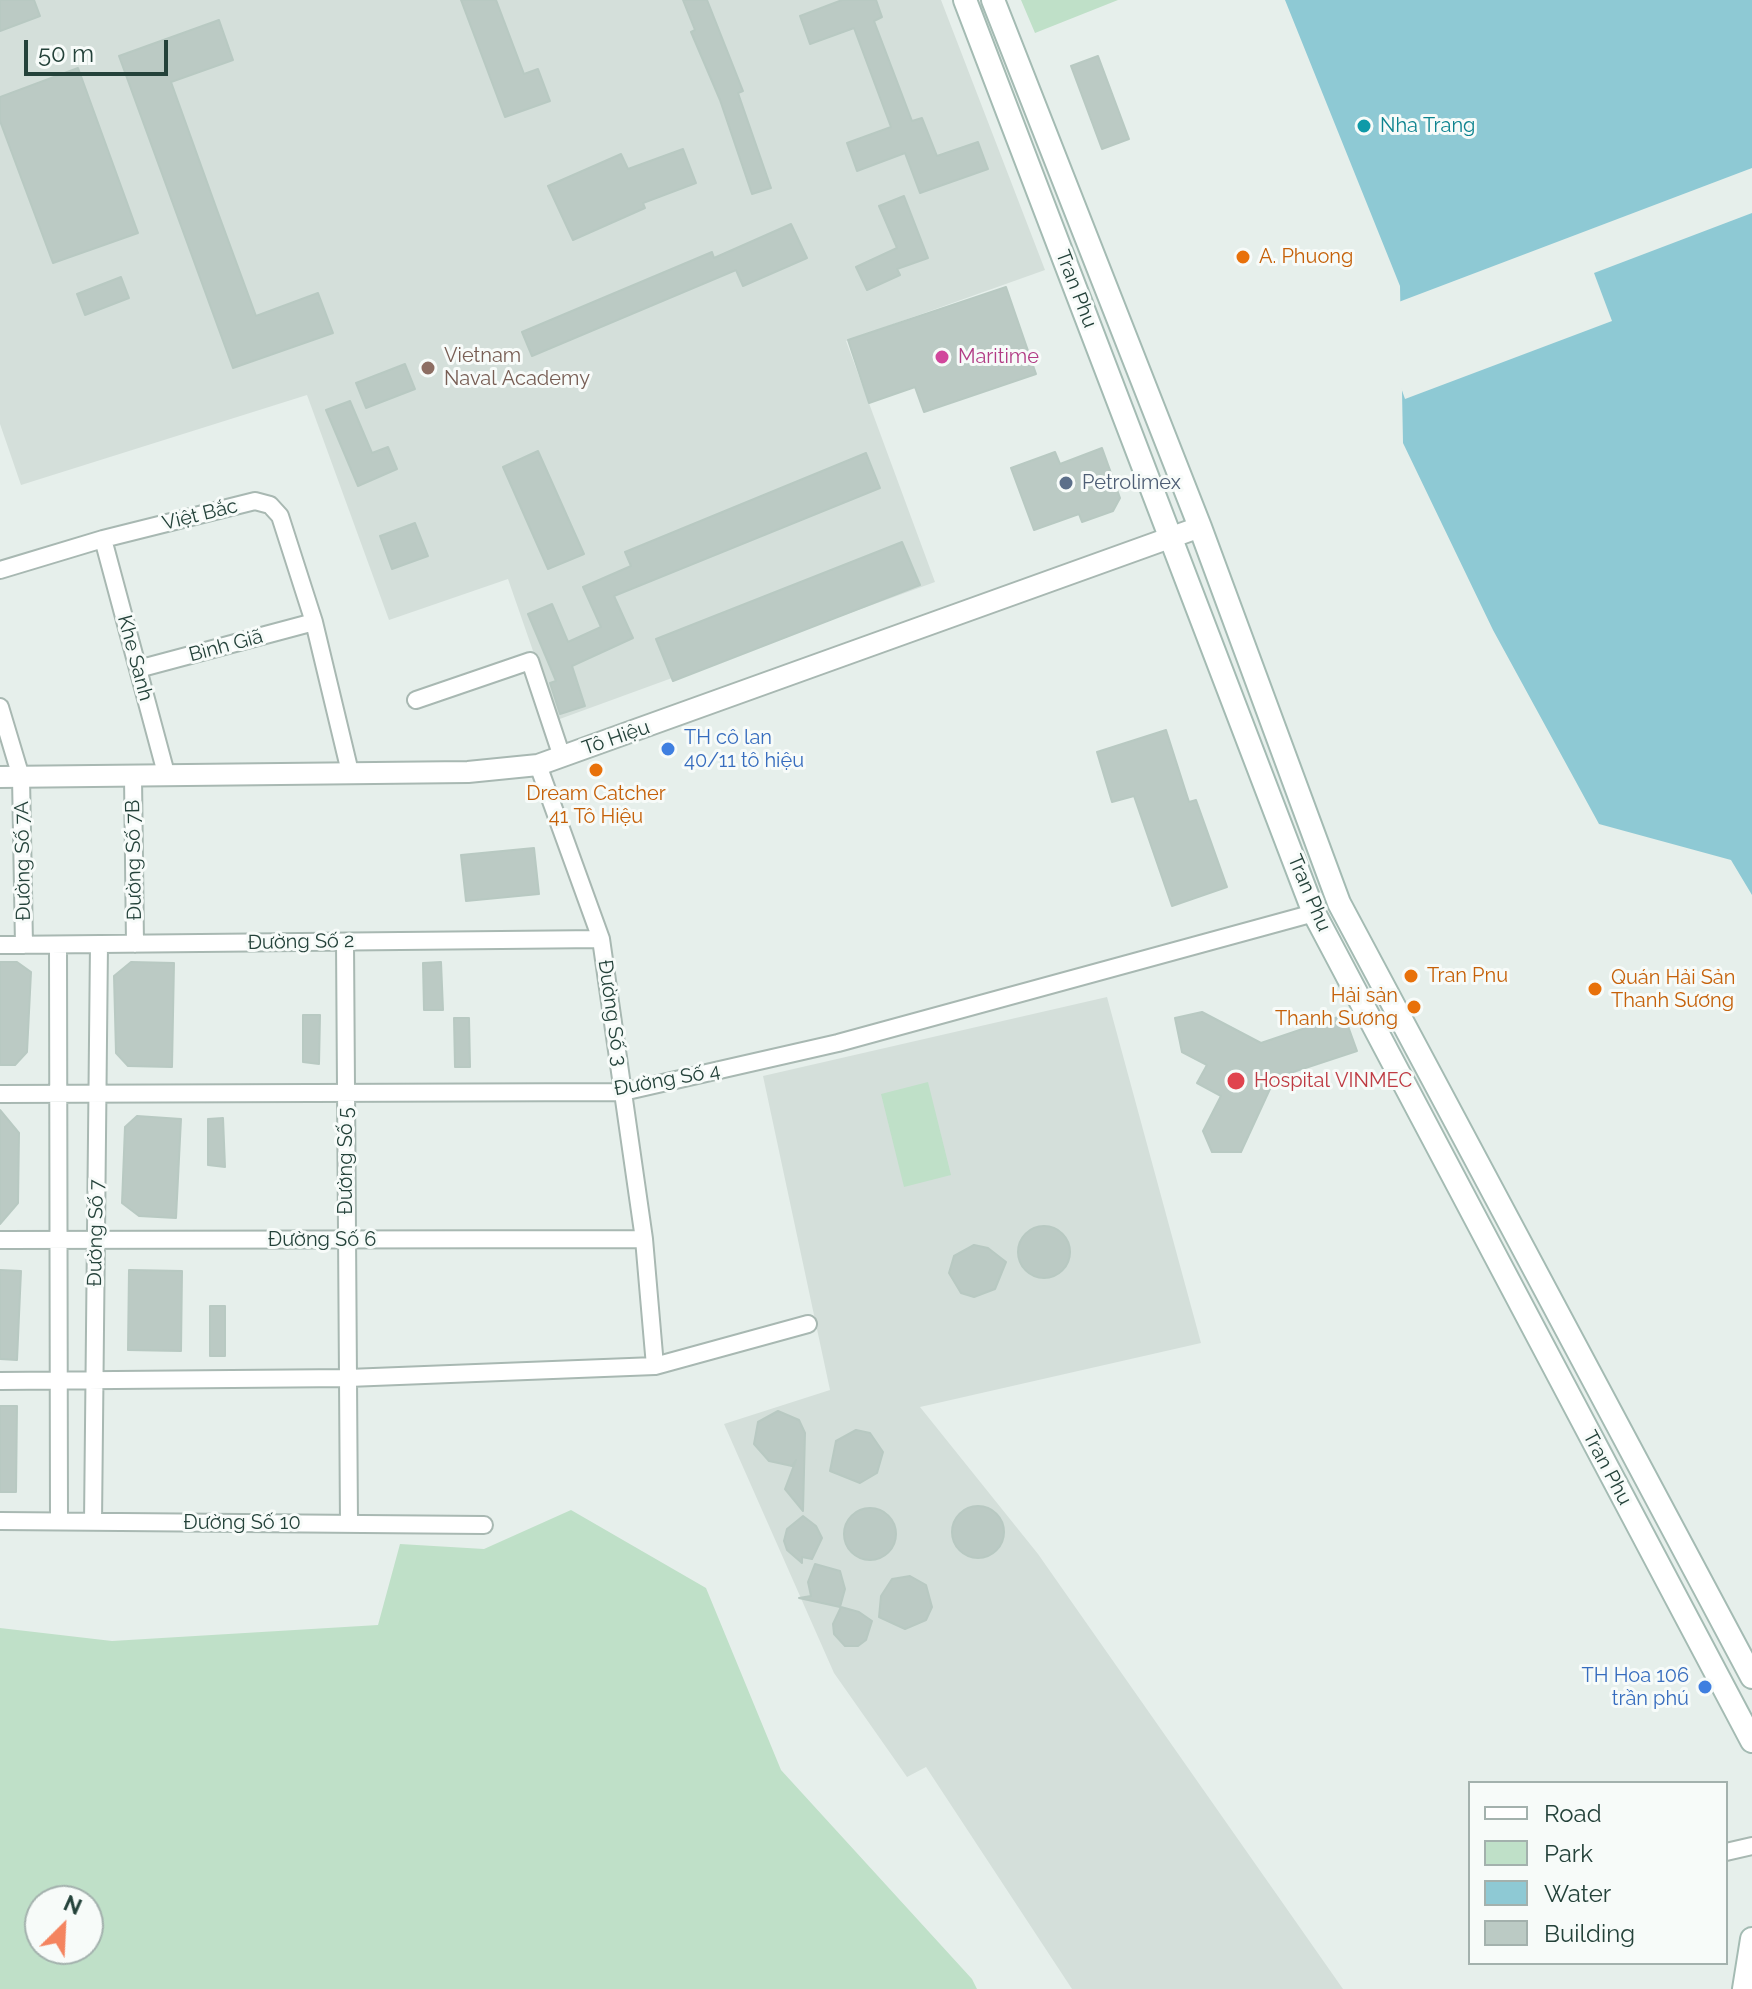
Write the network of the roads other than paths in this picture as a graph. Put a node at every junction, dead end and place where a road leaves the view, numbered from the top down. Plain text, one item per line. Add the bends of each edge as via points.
1 (965, 0) edge
2 (993, 0) edge
3 (1005, 29) junction
4 (980, 39) junction
5 (1200, 527) junction
6 (1173, 537) junction
7 (103, 539) junction
8 (0, 570) edge
9 (314, 622) junction
10 (138, 669) junction
11 (416, 700) dead end
12 (0, 707) edge
13 (562, 757) junction
14 (538, 765) junction
15 (350, 772) junction
16 (0, 777) edge
17 (21, 777) junction
18 (133, 777) junction
19 (167, 777) junction
20 (1339, 903) junction
21 (1314, 913) junction
22 (601, 939) junction
23 (345, 942) junction
24 (99, 944) junction
25 (135, 944) junction
26 (0, 945) edge
27 (24, 945) junction
28 (58, 945) junction
29 (623, 1092) junction
30 (58, 1093) junction
31 (97, 1093) junction
32 (346, 1093) junction
33 (0, 1094) edge
34 (644, 1239) junction
35 (0, 1240) edge
36 (59, 1240) junction
37 (96, 1240) junction
38 (347, 1240) junction
39 (808, 1324) dead end
40 (655, 1366) junction
41 (348, 1378) junction
42 (59, 1380) junction
43 (95, 1380) junction
44 (0, 1381) edge
45 (0, 1521) edge
46 (59, 1521) junction
47 (93, 1522) junction
48 (349, 1524) junction
49 (484, 1525) dead end
50 (1752, 1677) edge
51 (1752, 1741) edge
52 (1752, 1846) edge
53 (1728, 1852) edge
54 (1752, 1939) edge
55 (1744, 1989) edge

1 - 4 main road, Tran Phu
2 - 3 main road, Tran Phu
3 - 4 main road
3 - 5 main road, Tran Phu
4 - 6 main road, Tran Phu
5 - 6 street, Tô Hiệu
5 - 20 main road, Tran Phu
6 - 13 street, Tô Hiệu
6 - 21 main road, Tran Phu
7 - 8 street, Việt Bắc
7 - 9 street, Việt Bắc via 255,501 270,505 280,516
7 - 10 street, Khe Sanh
9 - 10 street, Bình Giã
9 - 15 street, Việt Bắc
10 - 19 street, Khe Sanh
11 - 13 street via 530,661
12 - 17 street, Đường Số 7A
13 - 14 street, Tô Hiệu
14 - 15 street, Tô Hiệu via 468,772
14 - 22 street, Đường Số 3
15 - 19 street, Tô Hiệu
16 - 17 street, Tô Hiệu
17 - 18 street, Tô Hiệu
17 - 27 street, Đường Số 7A
18 - 19 street, Tô Hiệu
18 - 25 street, Đường Số 7B
20 - 21 main road
20 - 50 main road, Tran Phu
21 - 29 street, Đường Số 4 via 838,1043
21 - 51 main road, Tran Phu
22 - 23 street, Đường Số 2
22 - 29 street, Đường Số 3
23 - 25 street, Đường Số 2
23 - 32 street, Đường Số 5
24 - 25 street, Đường Số 2
24 - 28 street, Đường Số 2
24 - 31 street, Đường Số 7
26 - 27 street, Đường Số 2
27 - 28 street, Đường Số 2
28 - 30 street, Đường Số 7
29 - 32 street, Đường Số 4
29 - 34 street, Đường Số 3
30 - 31 street, Đường Số 4
30 - 33 street, Đường Số 4
30 - 36 street, Đường Số 7
31 - 32 street, Đường Số 4
31 - 37 street, Đường Số 7
32 - 38 street, Đường Số 5
34 - 38 street, Đường Số 6
34 - 40 street, Đường Số 3
35 - 36 street, Đường Số 6
36 - 37 street, Đường Số 6
36 - 42 street, Đường Số 7
37 - 38 street, Đường Số 6
37 - 43 street, Đường Số 7
38 - 41 street, Đường Số 5
39 - 40 street
40 - 41 street
41 - 43 street
41 - 48 street, Đường Số 5
42 - 43 street
42 - 44 street
42 - 46 street, Đường Số 7
43 - 47 street, Đường Số 7
45 - 46 street, Đường Số 10
46 - 47 street, Đường Số 10
47 - 48 street, Đường Số 10
48 - 49 street, Đường Số 10
52 - 53 street
54 - 55 main road

